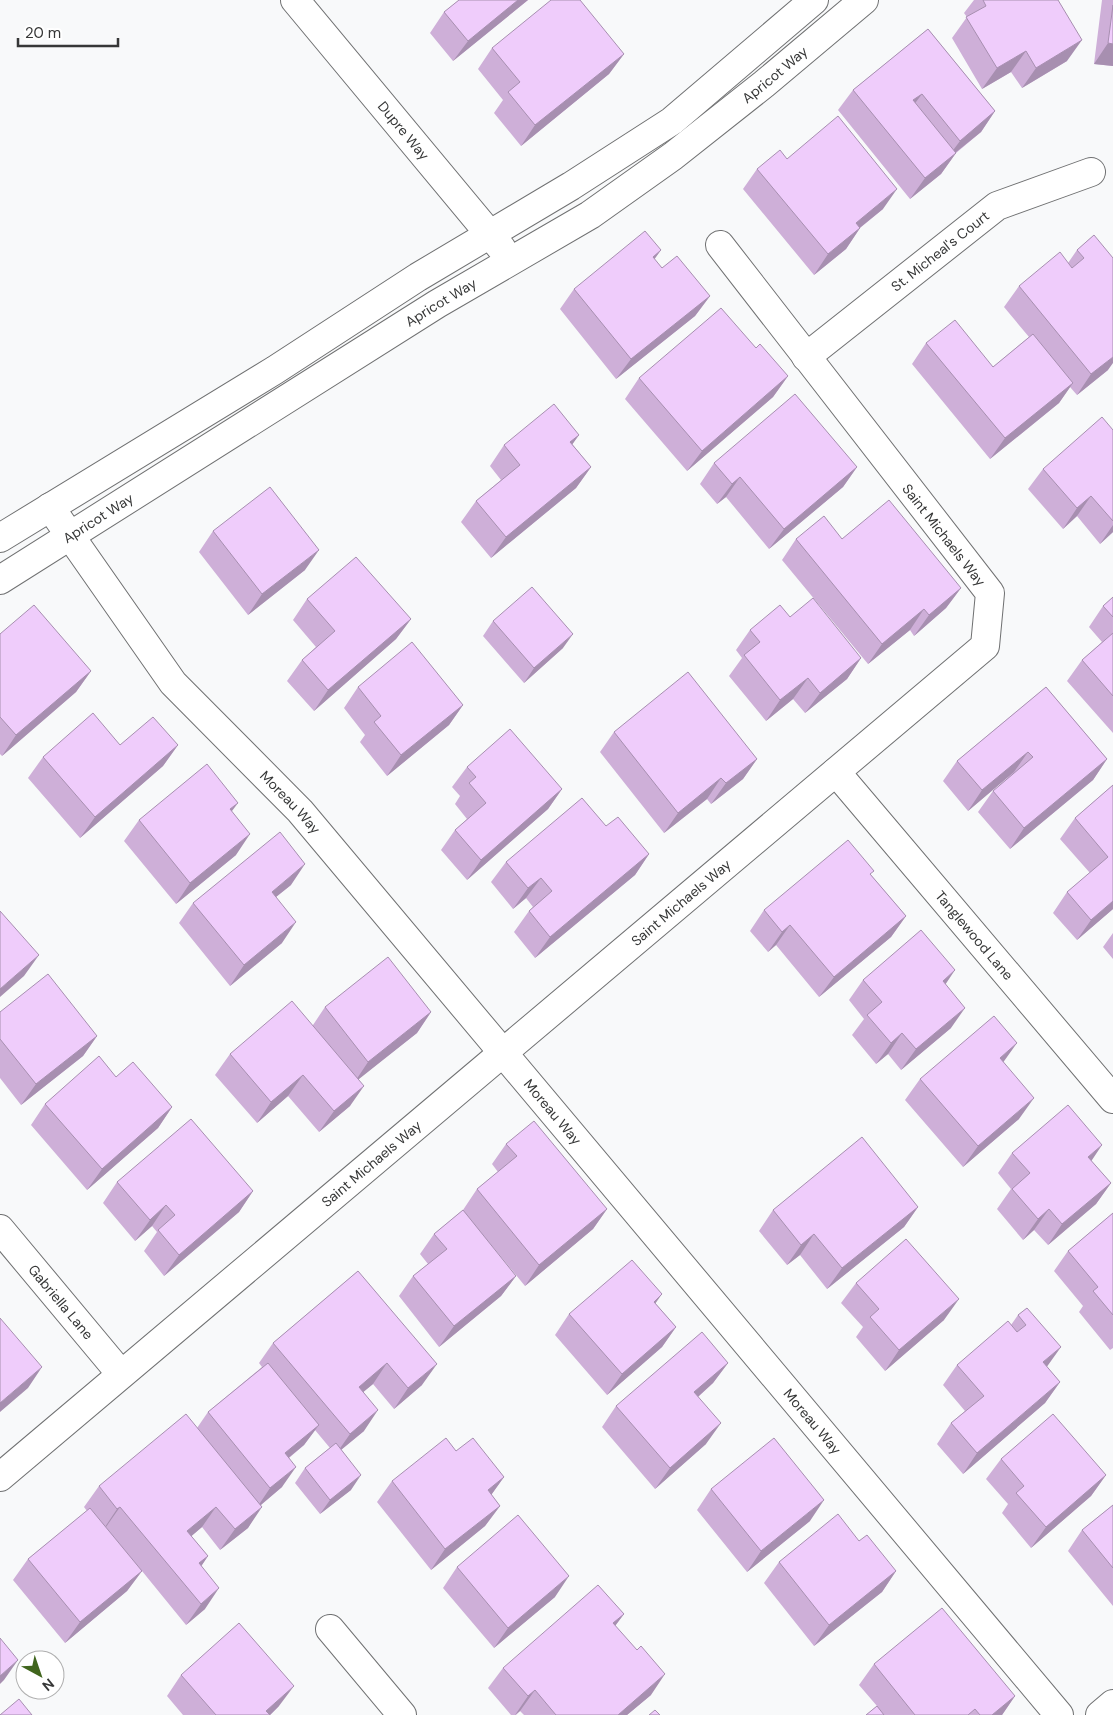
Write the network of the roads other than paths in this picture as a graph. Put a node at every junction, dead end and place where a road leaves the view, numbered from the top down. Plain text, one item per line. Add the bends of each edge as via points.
1 (295, 0) edge
2 (814, 0) edge
3 (864, 0) edge
4 (1091, 172) dead end
5 (491, 234) junction
6 (720, 246) dead end
7 (511, 261) junction
8 (806, 357) junction
9 (50, 507) junction
10 (71, 537) junction
11 (0, 538) edge
12 (0, 580) edge
13 (836, 772) junction
14 (503, 1052) junction
15 (1113, 1099) edge
16 (0, 1230) edge
17 (121, 1374) junction
18 (0, 1476) edge
19 (330, 1629) dead end
20 (1113, 1704) edge
21 (402, 1715) edge
22 (1059, 1715) edge
23 (1100, 1715) edge

1 - 5 street, Dupre Way
2 - 5 street via 672,121
3 - 7 street, Apricot Way via 673,156 590,215
4 - 8 street, St. Micheal's Court via 998,206
5 - 7 street, Dupre Way
5 - 9 street
6 - 8 street, Saint Michaels Way
7 - 10 street, Apricot Way via 428,309
8 - 13 street, Saint Michaels Way via 990,593 985,646
9 - 10 street, Moreau Way
9 - 11 street
10 - 12 street, Apricot Way
10 - 14 street, Moreau Way via 173,683 300,810
13 - 14 street, Saint Michaels Way
13 - 15 street, Tanglewood Lane
14 - 17 street, Saint Michaels Way
14 - 22 street, Moreau Way
16 - 17 street, Gabriella Lane
17 - 18 street, Saint Michaels Way
19 - 21 street
20 - 23 street

